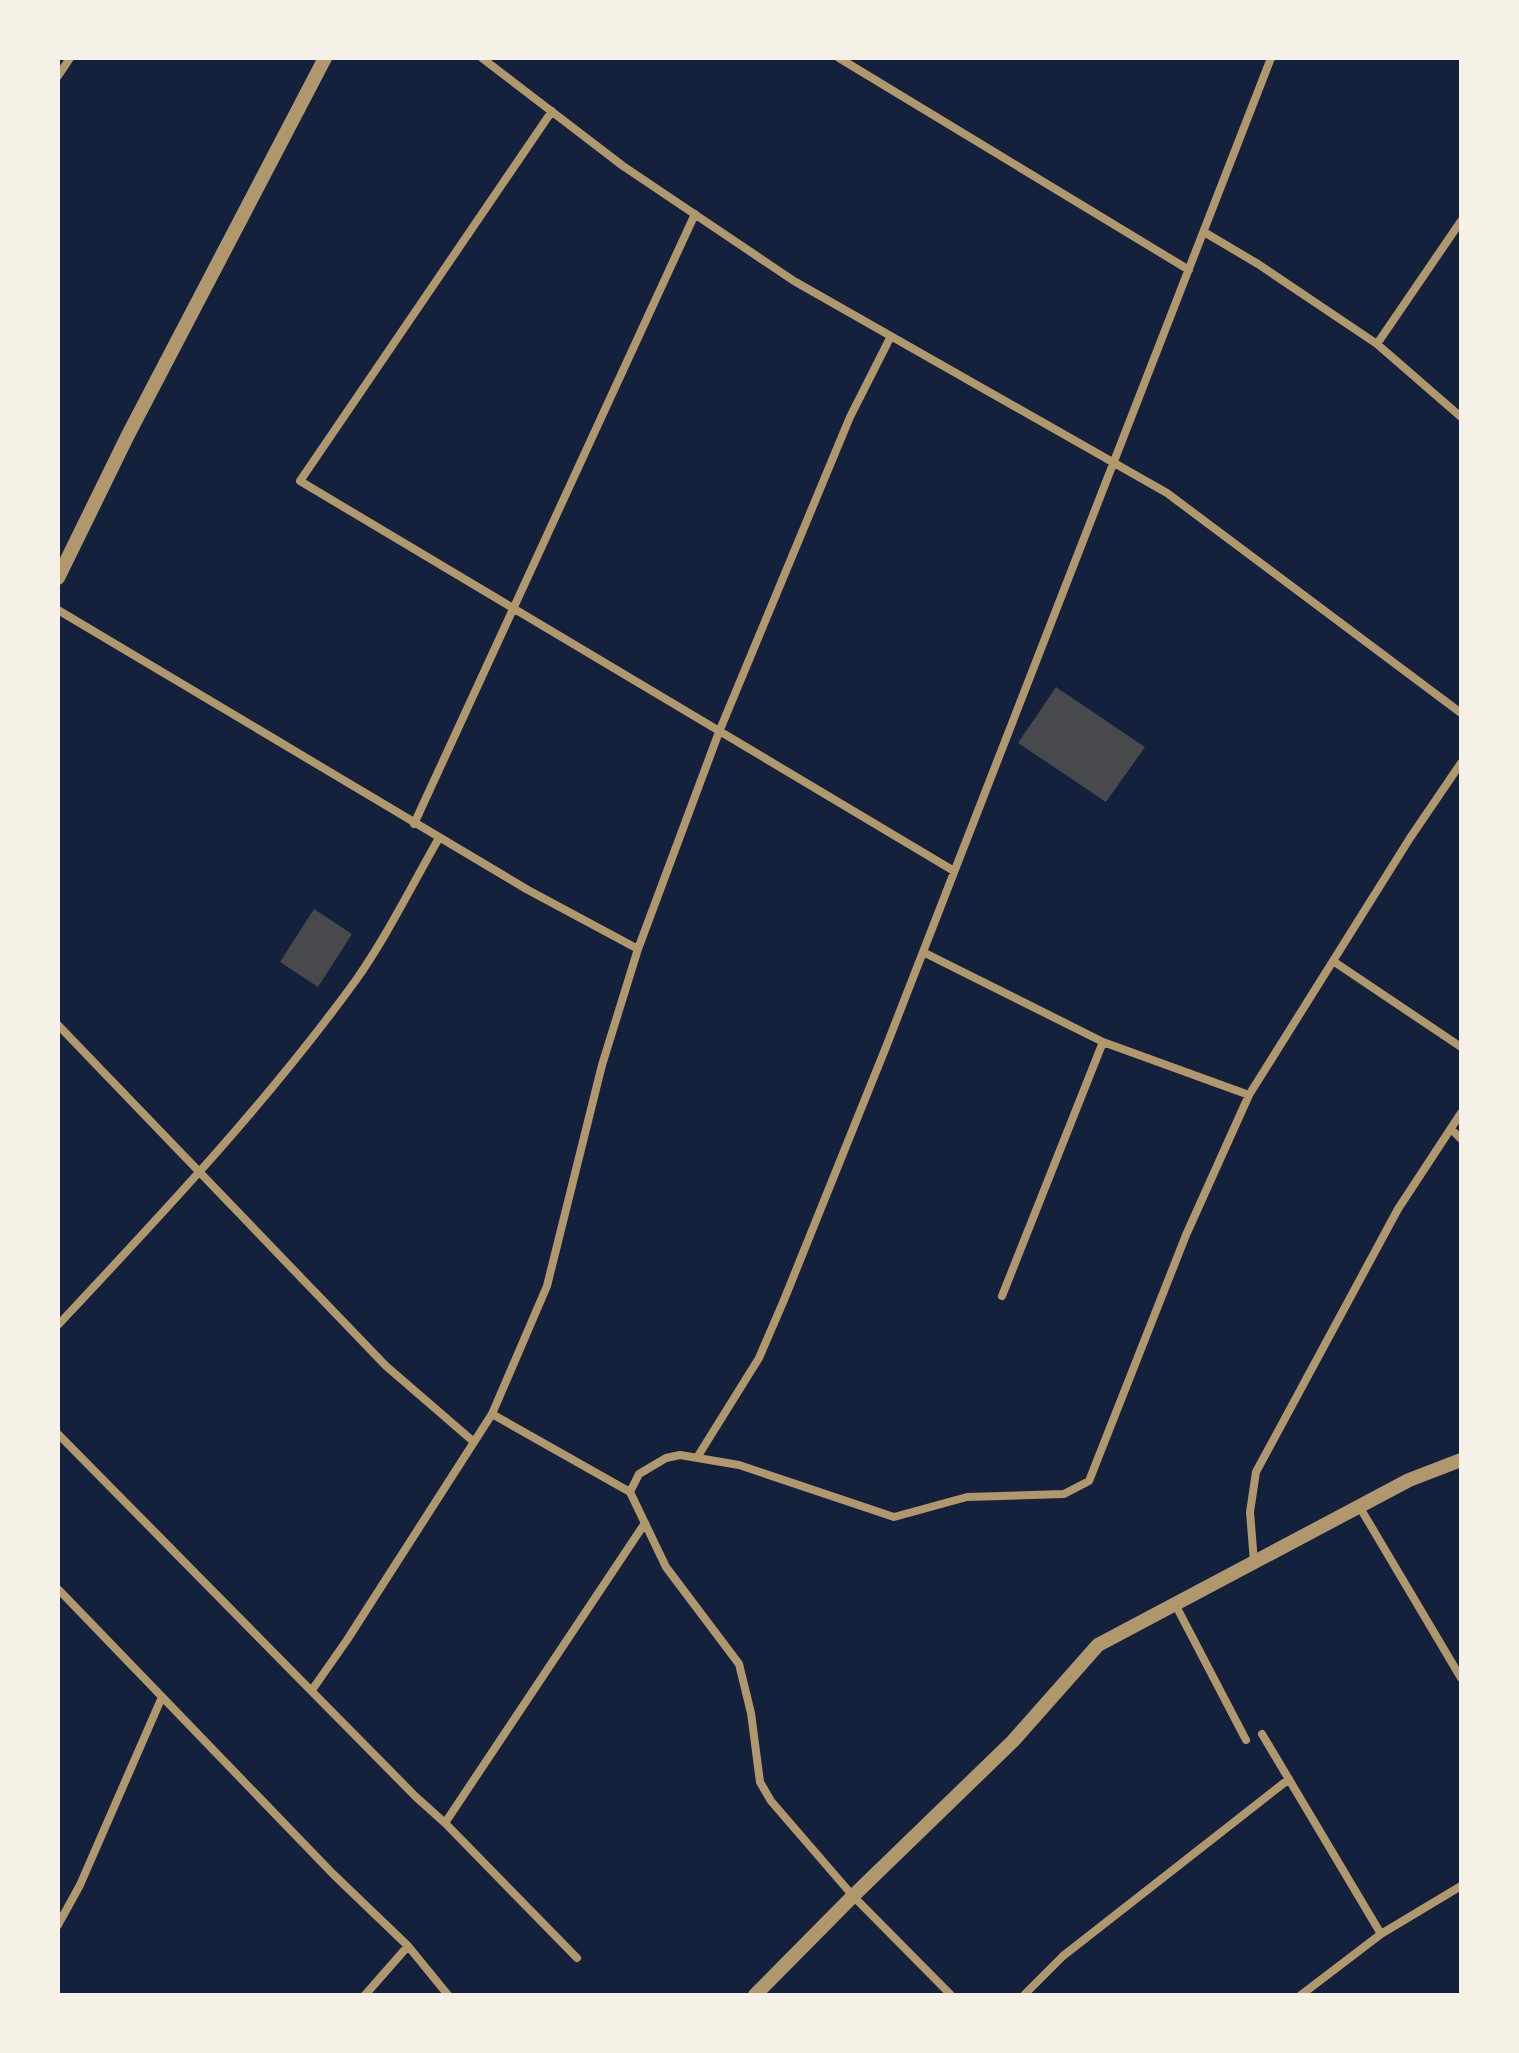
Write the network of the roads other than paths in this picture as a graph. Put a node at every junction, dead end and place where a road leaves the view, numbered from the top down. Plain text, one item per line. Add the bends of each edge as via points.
1 (70, 58) edge
2 (325, 58) edge
3 (482, 58) edge
4 (839, 58) edge
5 (1271, 58) edge
6 (58, 76) edge
7 (552, 111) junction
8 (695, 214) junction
9 (1461, 221) edge
10 (1204, 232) junction
11 (1189, 270) junction
12 (891, 336) junction
13 (1377, 344) junction
14 (1461, 417) edge
15 (1113, 462) junction
16 (58, 578) edge
17 (514, 609) junction
18 (58, 610) edge
19 (1461, 713) edge
20 (719, 732) junction
21 (1461, 763) edge
22 (414, 824) junction
23 (439, 838) junction
24 (954, 871) junction
25 (638, 949) junction
26 (923, 952) junction
27 (1333, 961) junction
28 (58, 1025) edge
29 (1103, 1042) junction
30 (1461, 1047) edge
31 (1249, 1095) junction
32 (1461, 1113) edge
33 (1451, 1129) junction
34 (1461, 1139) edge
35 (201, 1173) junction
36 (1002, 1296) dead end
37 (58, 1325) edge
38 (492, 1414) junction
39 (58, 1434) edge
40 (474, 1442) junction
41 (698, 1456) junction
42 (1461, 1460) edge
43 (630, 1492) junction
44 (1359, 1506) junction
45 (645, 1523) junction
46 (1254, 1562) junction
47 (58, 1589) edge
48 (1175, 1604) junction
49 (1461, 1678) edge
50 (312, 1690) junction
51 (162, 1697) junction
52 (1262, 1734) dead end
53 (1246, 1740) dead end
54 (1289, 1779) junction
55 (445, 1823) junction
56 (1461, 1886) edge
57 (853, 1896) junction
58 (58, 1925) edge
59 (1381, 1934) junction
60 (408, 1946) junction
61 (577, 1958) dead end
62 (365, 1995) edge
63 (448, 1995) edge
64 (755, 1995) edge
65 (951, 1995) edge
66 (1024, 1995) edge
67 (1301, 1995) edge

1 - 6 street
2 - 16 street
3 - 7 street
4 - 11 street
5 - 10 street
7 - 8 street
7 - 17 street via 300,481
8 - 12 street via 794,281
8 - 17 street
9 - 13 street
10 - 11 street
10 - 13 street
11 - 15 street
12 - 15 street
12 - 20 street via 850,417
13 - 14 street
15 - 19 street via 1167,493
15 - 24 street
17 - 20 street
17 - 22 street
18 - 22 street
20 - 24 street
20 - 25 street
21 - 27 street
22 - 23 street
23 - 25 street
23 - 35 street via 358,977
24 - 26 street
25 - 38 street via 602,1065 547,1286
26 - 29 street
26 - 41 street via 759,1358
27 - 30 street
27 - 31 street
28 - 35 street
29 - 31 street
29 - 36 street
31 - 41 street via 1186,1235 1089,1481 1064,1494 967,1497 894,1517
32 - 33 street
33 - 34 street
33 - 46 street via 1398,1209 1256,1472 1250,1512
35 - 37 street
35 - 40 street via 386,1366
38 - 40 street
38 - 43 street
39 - 50 street
40 - 50 street
41 - 43 street via 666,1458 639,1474
42 - 44 street
43 - 45 street
44 - 46 street
44 - 49 street
45 - 55 street
45 - 57 street via 666,1567 739,1664 760,1782
46 - 48 street
47 - 51 street
48 - 53 street
48 - 57 street via 1098,1645 1013,1741
50 - 55 street
51 - 58 street
51 - 60 street
52 - 54 street
54 - 59 street
54 - 66 street via 1063,1956
55 - 61 street
56 - 59 street
57 - 64 street
57 - 65 street
59 - 67 street
60 - 62 street
60 - 63 street

